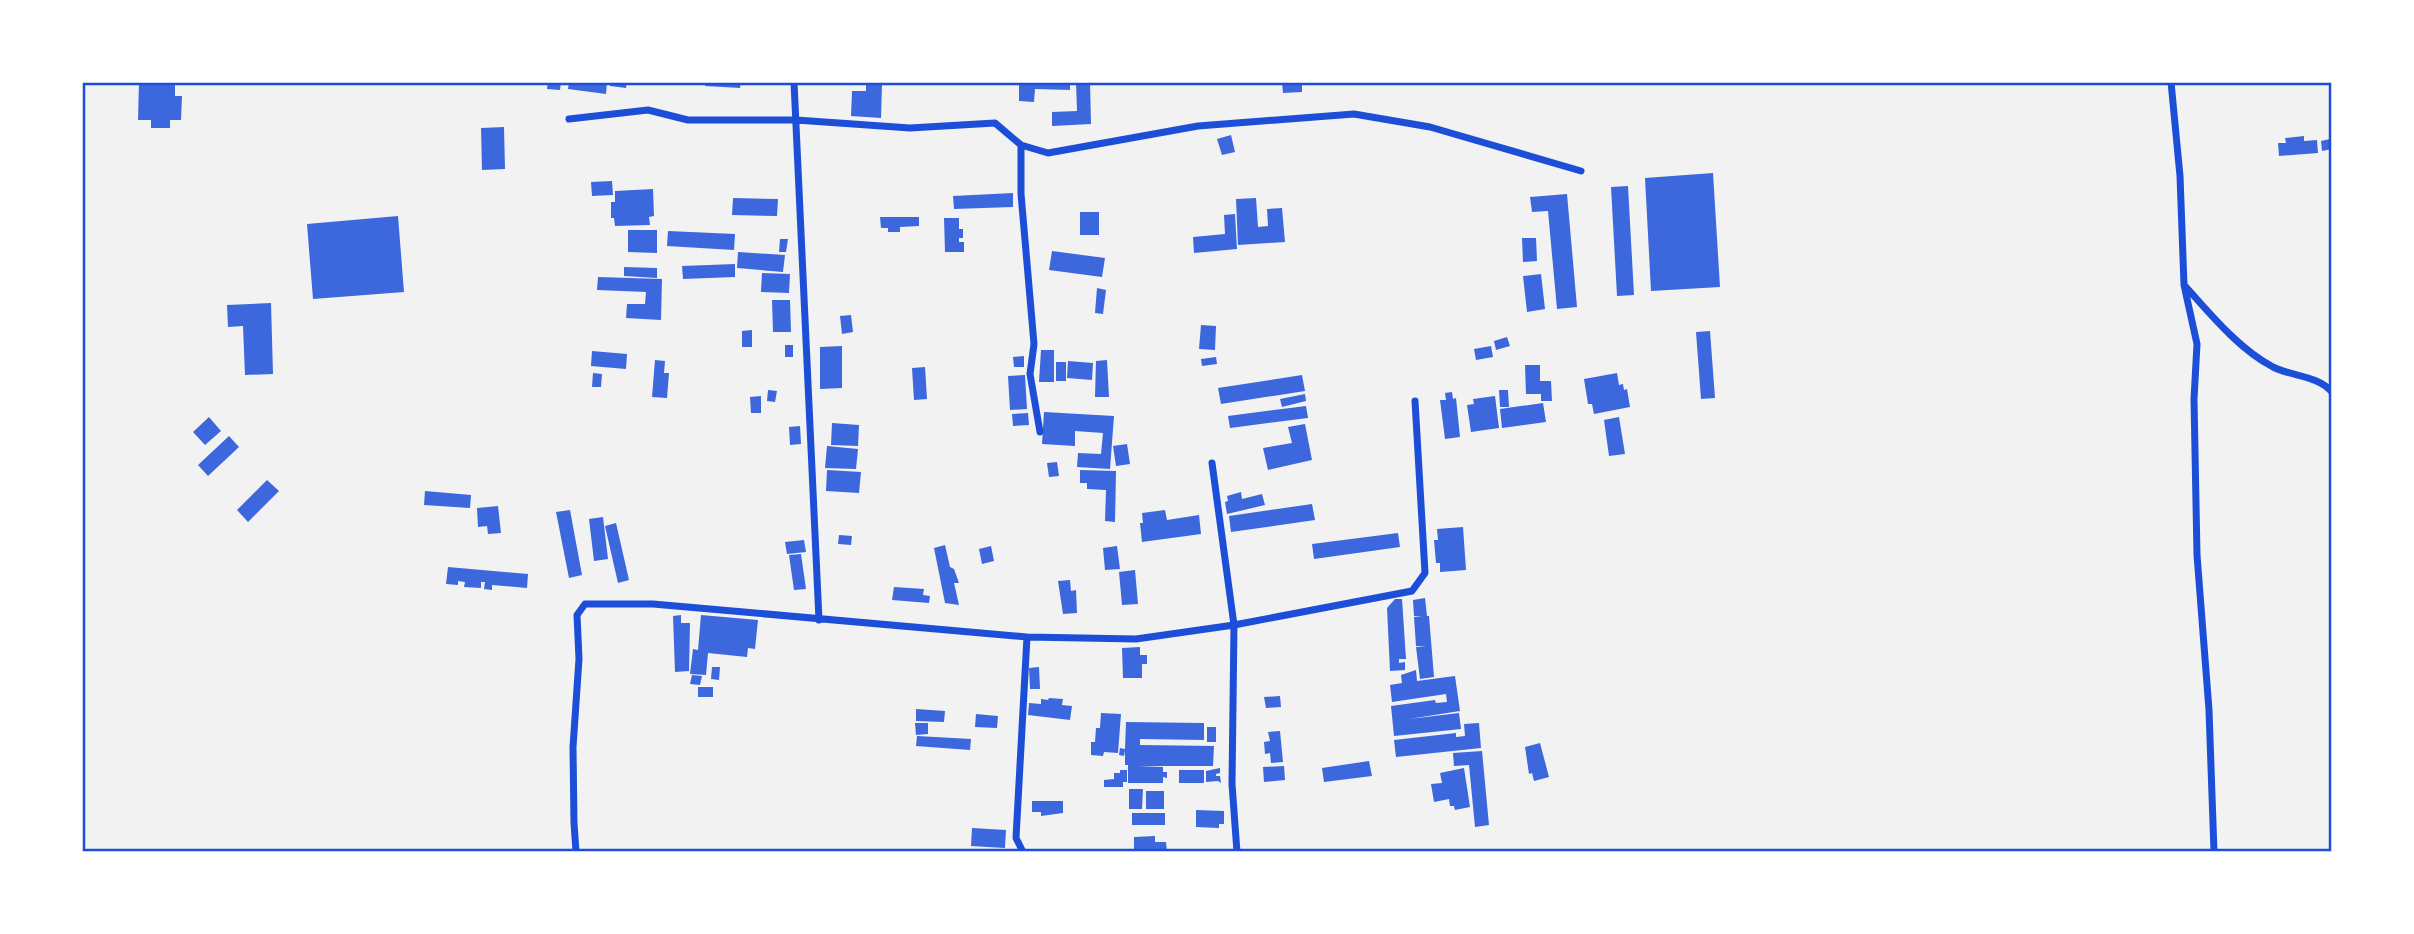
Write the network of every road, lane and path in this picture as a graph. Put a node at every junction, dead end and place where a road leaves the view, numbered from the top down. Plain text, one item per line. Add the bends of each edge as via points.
1 (794, 82) edge
2 (2171, 82) edge
3 (569, 119) dead end
4 (796, 120) junction
5 (1021, 145) junction
6 (1581, 171) dead end
7 (2184, 285) junction
8 (2332, 392) edge
9 (1415, 401) dead end
10 (1040, 432) dead end
11 (1212, 463) dead end
12 (820, 620) junction
13 (1234, 625) junction
14 (1027, 637) junction
15 (576, 852) edge
16 (1023, 852) edge
17 (1237, 852) edge
18 (2214, 852) edge

1 - 4 street
2 - 7 street
3 - 4 street via 648,110 688,120
4 - 5 street via 910,128 995,123
4 - 12 street
5 - 6 street via 1048,153 1198,126 1354,114 1430,127
5 - 10 street via 1034,344 1030,374
7 - 8 street via 2256,356 2276,369 2324,383
7 - 18 street via 2197,344 2197,555
9 - 13 street via 1425,573 1412,591
11 - 13 street
12 - 14 street
12 - 15 street via 653,604 585,604 578,615 573,747
13 - 14 street via 1136,639
13 - 17 street via 1232,784
14 - 16 street via 1016,838

